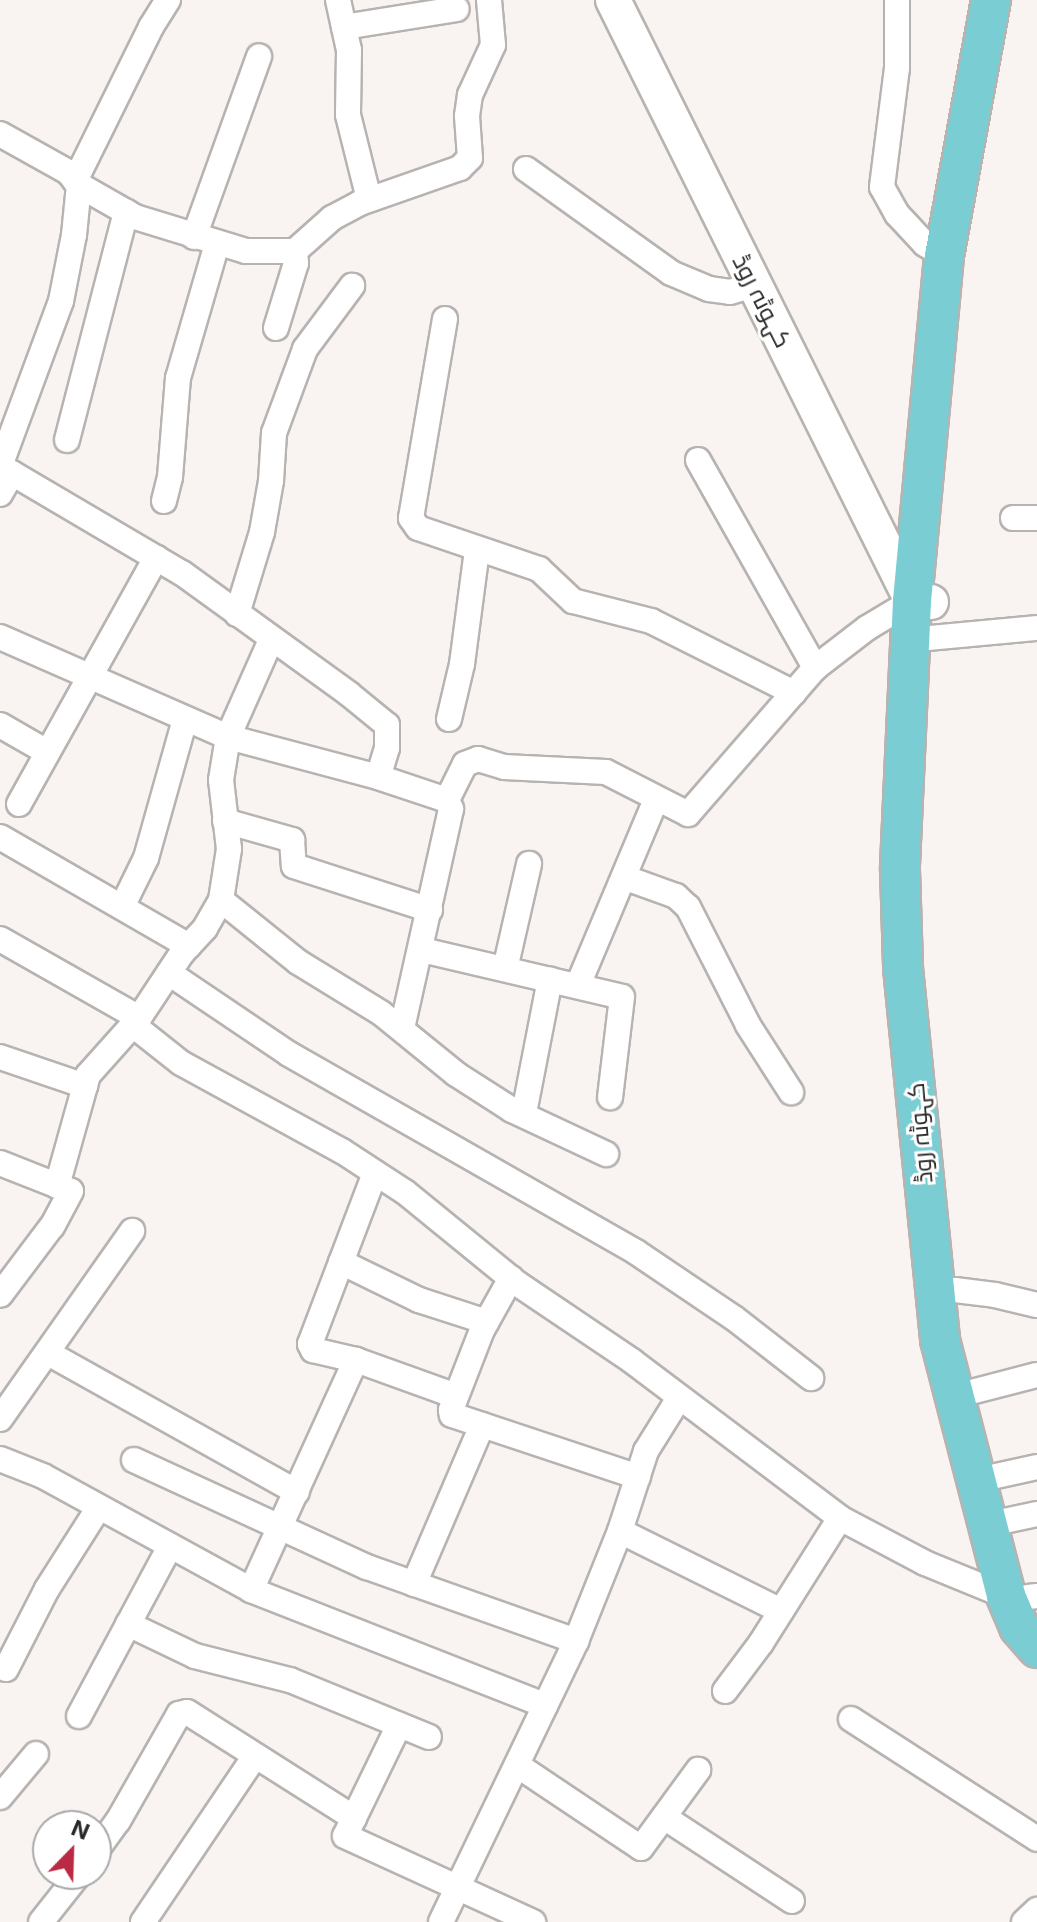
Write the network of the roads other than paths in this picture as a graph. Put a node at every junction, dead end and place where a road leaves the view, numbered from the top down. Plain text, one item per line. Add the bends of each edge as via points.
1 (168, 0) edge
2 (338, 0) edge
3 (489, 0) edge
4 (613, 0) edge
5 (897, 0) edge
6 (991, 0) edge
7 (1012, 0) edge
8 (457, 9) dead end
9 (344, 27) junction
10 (259, 56) dead end
11 (0, 134) edge
12 (526, 169) dead end
13 (77, 183) junction
14 (369, 199) junction
15 (126, 212) junction
16 (206, 241) junction
17 (295, 251) junction
18 (944, 256) junction
19 (755, 285) junction
20 (352, 286) dead end
21 (445, 319) dead end
22 (276, 328) dead end
23 (67, 440) dead end
24 (698, 460) dead end
25 (3, 475) edge
26 (164, 501) dead end
27 (477, 550) junction
28 (156, 558) junction
29 (924, 613) junction
30 (237, 614) junction
31 (1037, 628) edge
32 (0, 637) edge
33 (271, 640) junction
34 (815, 668) junction
35 (88, 677) junction
36 (794, 693) junction
37 (185, 719) junction
38 (449, 719) dead end
39 (0, 725) edge
40 (228, 737) junction
41 (47, 752) junction
42 (378, 777) junction
43 (656, 799) junction
44 (447, 800) junction
45 (19, 804) dead end
46 (225, 821) junction
47 (0, 837) edge
48 (529, 864) dead end
49 (626, 878) junction
50 (221, 900) junction
51 (122, 907) junction
52 (430, 910) junction
53 (0, 939) edge
54 (189, 946) junction
55 (422, 950) junction
56 (505, 969) junction
57 (169, 973) junction
58 (550, 979) junction
59 (578, 985) junction
60 (136, 1021) junction
61 (402, 1029) junction
62 (0, 1057) edge
63 (85, 1086) junction
64 (791, 1092) dead end
65 (610, 1097) dead end
66 (524, 1113) junction
67 (606, 1154) dead end
68 (0, 1163) edge
69 (375, 1173) junction
70 (57, 1186) junction
71 (132, 1231) dead end
72 (341, 1262) junction
73 (511, 1278) junction
74 (944, 1291) junction
75 (0, 1295) edge
76 (1037, 1305) edge
77 (487, 1322) junction
78 (48, 1353) junction
79 (356, 1360) junction
80 (1037, 1375) edge
81 (811, 1378) dead end
82 (975, 1391) junction
83 (456, 1396) junction
84 (679, 1398) junction
85 (0, 1419) edge
86 (482, 1425) junction
87 (0, 1459) edge
88 (134, 1460) dead end
89 (1037, 1467) edge
90 (996, 1476) junction
91 (638, 1477) junction
92 (297, 1492) junction
93 (99, 1507) junction
94 (840, 1518) junction
95 (1011, 1519) edge
96 (282, 1525) junction
97 (620, 1531) junction
98 (170, 1546) junction
99 (414, 1584) junction
100 (251, 1590) junction
101 (1027, 1602) edge
102 (781, 1611) junction
103 (128, 1624) junction
104 (576, 1641) junction
105 (1037, 1648) edge
106 (6, 1669) dead end
107 (725, 1691) dead end
108 (545, 1705) junction
109 (79, 1716) dead end
110 (851, 1719) dead end
111 (399, 1725) junction
112 (429, 1737) dead end
113 (36, 1754) dead end
114 (255, 1756) junction
115 (517, 1765) junction
116 (698, 1770) dead end
117 (0, 1797) edge
118 (664, 1817) junction
119 (354, 1818) junction
120 (112, 1828) edge
121 (1037, 1839) edge
122 (458, 1888) junction
123 (66, 1890) edge
124 (792, 1901) dead end
125 (1037, 1910) edge
126 (41, 1922) edge
127 (143, 1922) edge
128 (441, 1922) edge
129 (533, 1922) edge
130 (1024, 1922) edge

1 - 13 street
2 - 9 street
3 - 14 street via 493,45 470,95 470,158 460,168
4 - 19 main road, کہوٹہ روڈ
5 - 18 street via 897,68 882,187 897,214
6 - 18 main road
7 - 29 main road via 964,260
8 - 9 street
9 - 14 street via 348,115
10 - 16 street
11 - 13 street via 68,172
12 - 19 street via 671,273 730,292
13 - 15 street
13 - 25 street via 74,235 61,301
14 - 17 street via 332,218
15 - 16 street
15 - 23 street
16 - 17 street via 246,251
16 - 26 street via 178,378
17 - 22 street
18 - 29 main road
19 - 29 main road, کہوٹہ روڈ
20 - 30 street via 305,349 274,433 262,532
21 - 27 street via 411,518 418,528
24 - 34 street
25 - 28 street
27 - 36 street via 539,569 573,601 651,621
27 - 38 street
28 - 30 street
28 - 35 street
29 - 31 street
29 - 34 street
29 - 74 main road, کہوٹہ روڈ via 922,871
30 - 33 street
32 - 35 street
33 - 40 street
33 - 42 street via 387,725
34 - 36 street
35 - 37 street
35 - 41 street
36 - 43 street via 688,814
37 - 40 street
37 - 51 street via 146,858
39 - 41 street
40 - 42 street
40 - 46 street via 221,780
41 - 45 street
42 - 44 street
43 - 44 street via 606,772 504,767 478,759 465,764
43 - 49 street
44 - 52 street via 451,809
46 - 50 street via 229,849
46 - 52 street via 292,840 294,866
47 - 51 street
48 - 56 street
49 - 59 street
49 - 64 street via 676,896 688,907 748,1025
50 - 54 street
50 - 61 street via 298,962
51 - 54 street
52 - 55 street
53 - 60 street
54 - 57 street
55 - 56 street
55 - 61 street
56 - 58 street
57 - 60 street
57 - 81 street via 289,1054 636,1252
58 - 59 street
58 - 66 street
59 - 65 street via 622,997
60 - 63 street via 88,1075
60 - 69 street via 181,1063
61 - 66 street via 456,1074
62 - 63 street
63 - 70 street
66 - 67 street
68 - 70 street
69 - 72 street
69 - 73 street
70 - 75 street via 71,1191 52,1226
71 - 78 street
72 - 77 street via 419,1300
72 - 79 street via 310,1344 313,1350
73 - 77 street
73 - 84 street
74 - 76 street
74 - 82 main road, کہوٹہ روڈ
74 - 95 main road, کہوٹہ روڈ via 940,1340
77 - 83 street
78 - 85 street
78 - 92 street
79 - 83 street
79 - 92 street
80 - 82 street
82 - 90 main road, کہوٹہ روڈ
83 - 86 street via 452,1415
84 - 91 street via 646,1451
84 - 94 street
86 - 91 street
86 - 99 street
87 - 93 street
88 - 96 street
89 - 90 street
90 - 95 main road, کہوٹہ روڈ
91 - 97 street
92 - 96 street
93 - 98 street
93 - 106 street via 47,1589
94 - 101 street via 925,1563
94 - 102 street
95 - 101 main road, کہوٹہ روڈ
96 - 99 street
96 - 100 street
97 - 102 street
97 - 104 street
98 - 100 street
98 - 103 street
99 - 104 street
100 - 108 street
101 - 105 main road, کہوٹہ روڈ via 1019,1627
102 - 107 street
103 - 109 street
103 - 111 street via 195,1656 290,1680
104 - 108 street
108 - 115 street
110 - 121 street
111 - 112 street
111 - 119 street
113 - 117 street
114 - 119 street
114 - 120 street via 187,1712 179,1714
114 - 127 street
115 - 118 street via 641,1848
115 - 122 street
116 - 118 street
118 - 124 street
119 - 122 street via 345,1836
122 - 128 street
122 - 129 street
123 - 126 street
125 - 130 street

